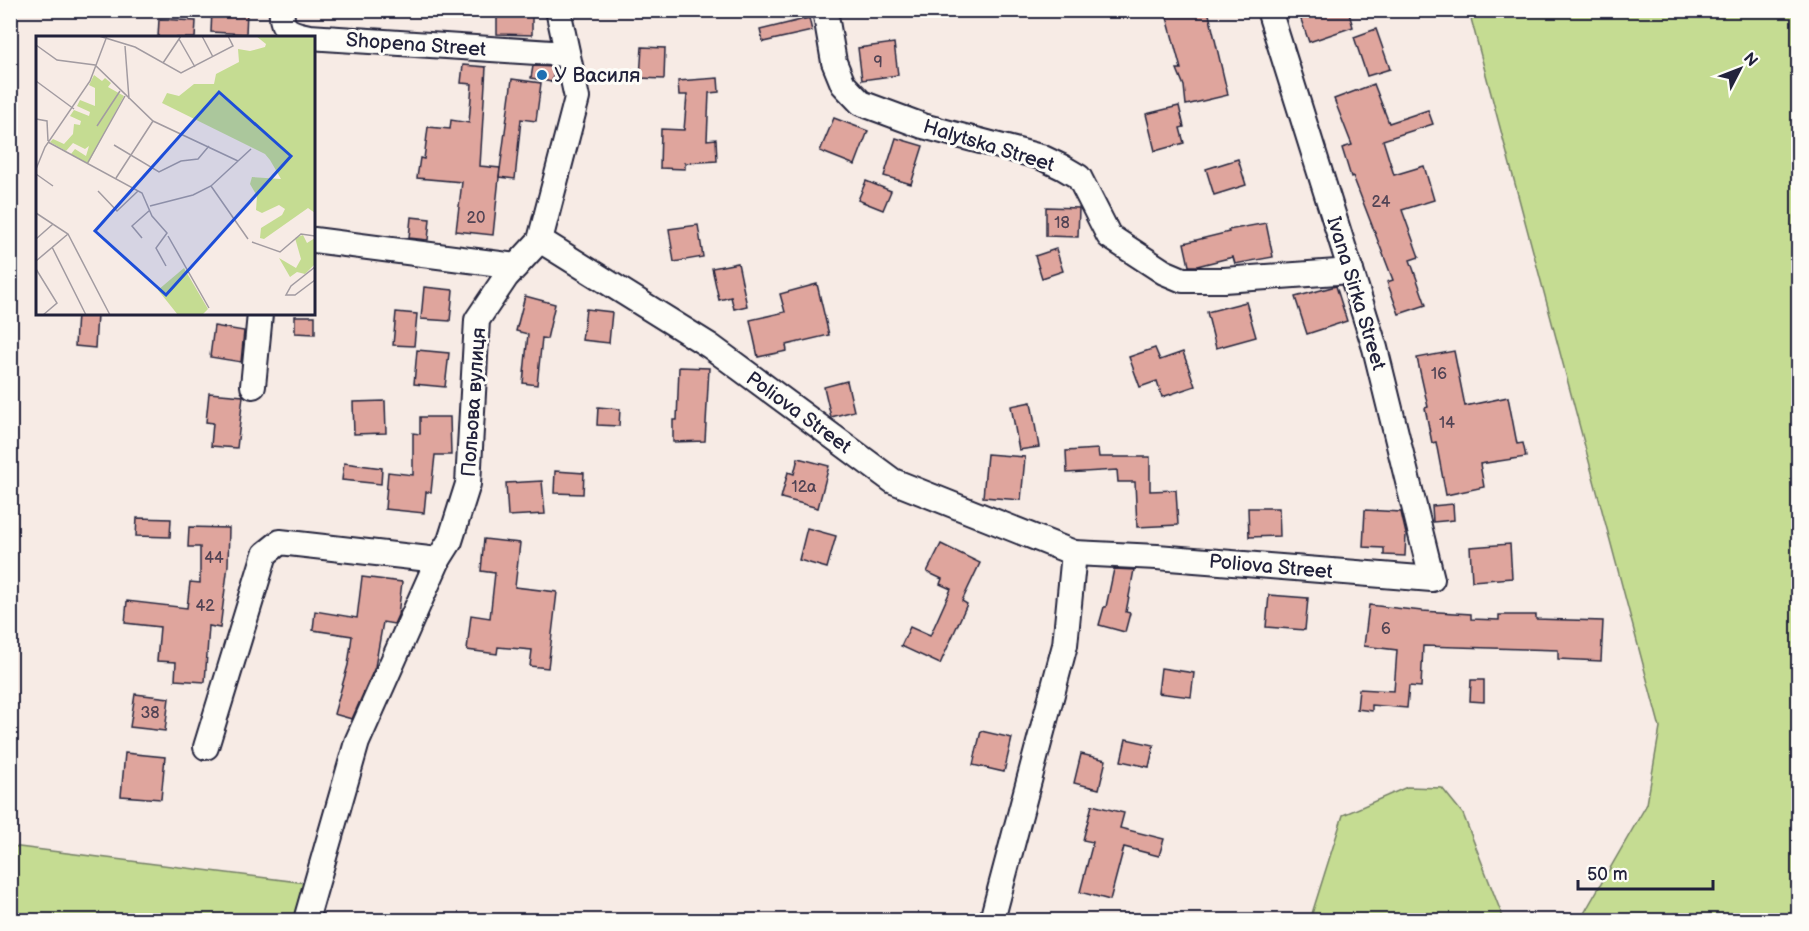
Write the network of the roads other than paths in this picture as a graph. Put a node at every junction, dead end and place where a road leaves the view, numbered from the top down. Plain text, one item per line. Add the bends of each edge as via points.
1 (282, 10) edge
2 (558, 10) edge
3 (825, 10) edge
4 (1269, 10) edge
5 (305, 36) edge
6 (315, 37) edge
7 (567, 54) junction
8 (315, 240) edge
9 (540, 240) junction
10 (516, 266) junction
11 (1351, 271) junction
12 (260, 315) edge
13 (253, 386) dead end
14 (1074, 553) junction
15 (438, 560) junction
16 (1432, 579) joint
17 (206, 747) dead end
18 (306, 921) edge
19 (992, 921) edge

1 - 5 street, Shopena Street via 285,28
2 - 7 street
3 - 11 street, Halytska Street via 834,62 843,84 861,103 923,126 1041,157 1062,167 1079,177 1109,236 1164,272 1183,280 1214,280
4 - 11 street, Ivana Sirka Street
6 - 7 street, Shopena Street
7 - 9 street via 577,98
8 - 10 street
9 - 10 street, Польова вулиця
9 - 14 street, Poliova Street via 710,346 893,482
10 - 15 street, Польова вулиця via 477,320 468,484 450,541
11 - 16 street, Ivana Sirka Street via 1375,348
12 - 13 street
14 - 16 street, Poliova Street
14 - 19 street via 1065,645
15 - 17 street via 280,542 265,554
15 - 18 street, Польова вулиця via 357,742

